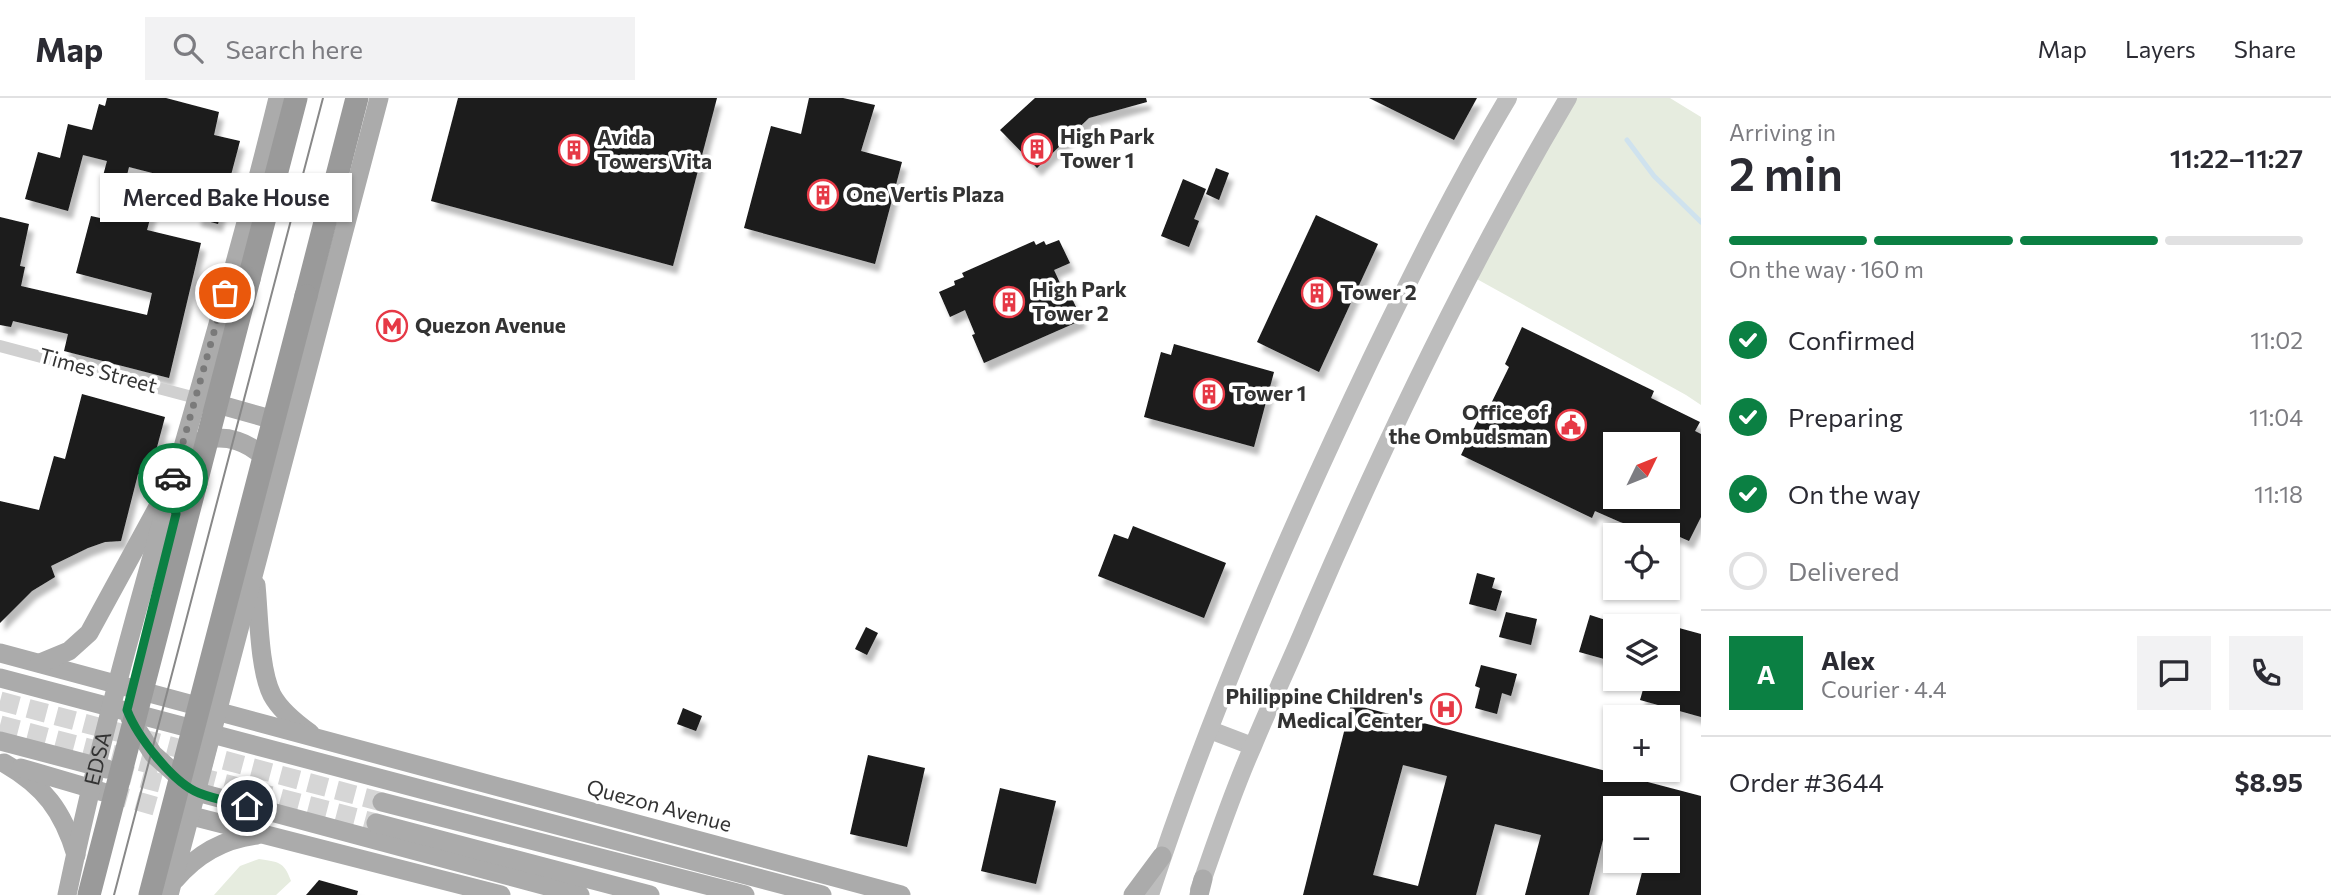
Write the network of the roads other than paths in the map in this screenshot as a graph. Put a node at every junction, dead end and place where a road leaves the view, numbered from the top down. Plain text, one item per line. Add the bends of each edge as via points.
1 (278, 98) edge
2 (296, 98) edge
3 (357, 98) edge
4 (379, 98) edge
5 (1508, 98) edge
6 (1568, 98) edge
7 (0, 346) edge
8 (196, 398) junction
9 (296, 411) junction
10 (180, 451) junction
11 (278, 479) junction
12 (170, 491) junction
13 (255, 570) junction
14 (0, 653) edge
15 (40, 663) junction
16 (0, 678) edge
17 (125, 687) junction
18 (120, 709) junction
19 (218, 712) junction
20 (1210, 730) junction
21 (212, 733) junction
22 (320, 740) junction
23 (0, 741) edge
24 (1252, 746) junction
25 (2, 763) edge
26 (106, 768) junction
27 (175, 787) tunnel mouth
28 (101, 791) junction
29 (196, 792) junction
30 (382, 802) tunnel mouth
31 (179, 813) junction
32 (376, 823) tunnel mouth
33 (263, 835) junction
34 (76, 855) junction
35 (1162, 856) junction
36 (170, 889) edge
37 (1200, 889) edge
38 (67, 895) edge
39 (89, 895) edge
40 (153, 895) edge
41 (501, 895) edge
42 (580, 895) edge
43 (650, 895) edge
44 (745, 895) edge
45 (822, 895) edge
46 (901, 895) edge
47 (1133, 895) edge
48 (1150, 895) edge

1 - 8 main road, EDSA
2 - 39 highway, EDSA, bridge
3 - 40 highway, bridge
4 - 9 main road
5 - 20 main road via 1408,279 1346,410
6 - 24 main road via 1521,178 1364,490
7 - 8 street, Times Street
8 - 9 main road via 267,418
8 - 10 main road, EDSA
9 - 11 main road
10 - 11 main road via 203,440 241,441 262,455
10 - 12 main road, EDSA
11 - 13 main road
12 - 15 main road via 155,510 89,633 69,651
12 - 17 main road, EDSA
13 - 19 main road
13 - 22 main road via 270,690 283,710
14 - 15 main road, Quezon Avenue
15 - 17 main road, Quezon Avenue
16 - 18 main road
17 - 18 main road, EDSA
17 - 19 main road, Quezon Avenue
18 - 21 main road
18 - 26 main road, EDSA
18 - 29 main road via 150,750
18 - 31 main road
19 - 21 main road
19 - 22 main road, Quezon Avenue
20 - 24 main road
20 - 35 main road
21 - 29 main road
21 - 45 main road
22 - 46 main road, Quezon Avenue
23 - 26 main road
24 - 37 main road
25 - 28 main road
25 - 34 main road via 27,776 51,801
26 - 28 main road, EDSA
27 - 29 main road
28 - 34 main road, EDSA
29 - 31 main road
29 - 42 main road
30 - 44 main road
31 - 33 main road
31 - 36 main road
31 - 40 main road
32 - 43 main road
33 - 36 main road via 210,850 187,866
33 - 41 main road
34 - 38 main road, EDSA
35 - 47 main road
35 - 48 main road

